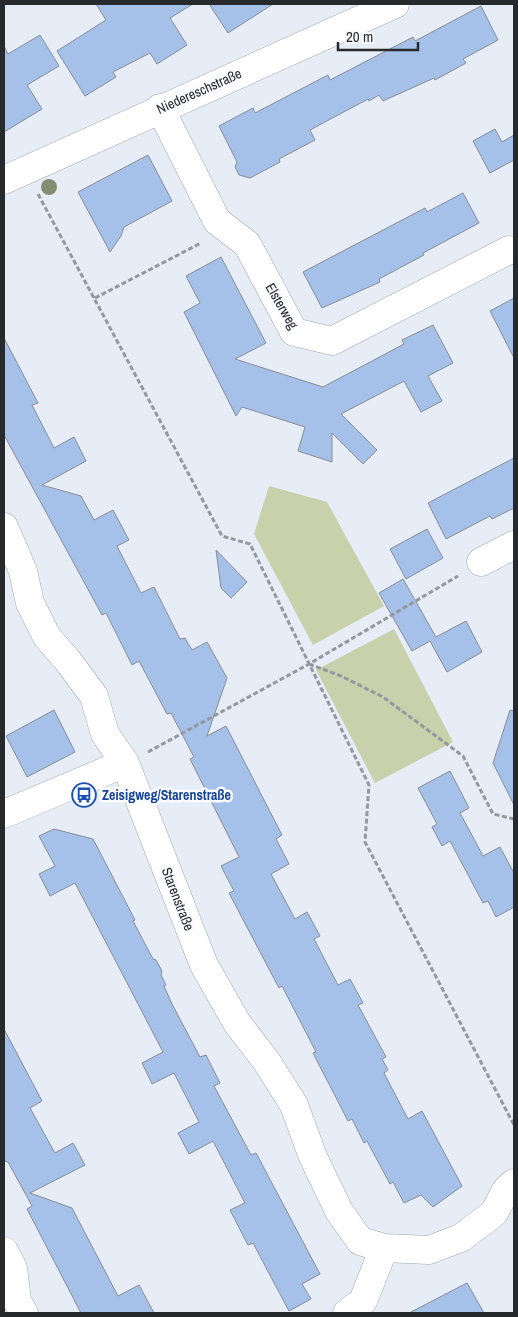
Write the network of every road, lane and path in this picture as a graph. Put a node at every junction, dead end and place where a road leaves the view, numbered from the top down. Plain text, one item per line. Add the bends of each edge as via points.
1 (395, 4) edge
2 (160, 108) junction
3 (14, 175) edge
4 (228, 230) junction
5 (509, 250) dead end
6 (95, 298) junction
7 (4, 527) edge
8 (514, 545) edge
9 (481, 562) joint
10 (309, 664) junction
11 (125, 763) junction
12 (4, 814) edge
13 (514, 819) edge
14 (514, 1125) edge
15 (514, 1183) edge
16 (384, 1248) junction
17 (4, 1251) edge
18 (24, 1313) edge
19 (347, 1313) edge

1 - 2 street, Niedereschstraße
2 - 3 street, Niedereschstraße
2 - 4 street, Elsterweg via 217,221
3 - 6 path
4 - 5 street, Elsterweg via 248,244 294,332 332,341
4 - 6 path
6 - 10 path via 222,536 250,544
7 - 11 street, Starenstraße via 23,571 30,603 47,637 94,696 106,734
8 - 9 street
9 - 10 path
10 - 11 path
10 - 13 path via 383,697 463,756 493,814
10 - 14 path via 369,785 366,842
11 - 12 street
11 - 16 street, Starenstraße via 204,965 237,1023 294,1105 313,1157 339,1211 360,1241
15 - 16 street, Starenstraße via 506,1190 494,1213 461,1238 429,1250
16 - 19 street via 363,1302
17 - 18 street via 13,1268 17,1301

